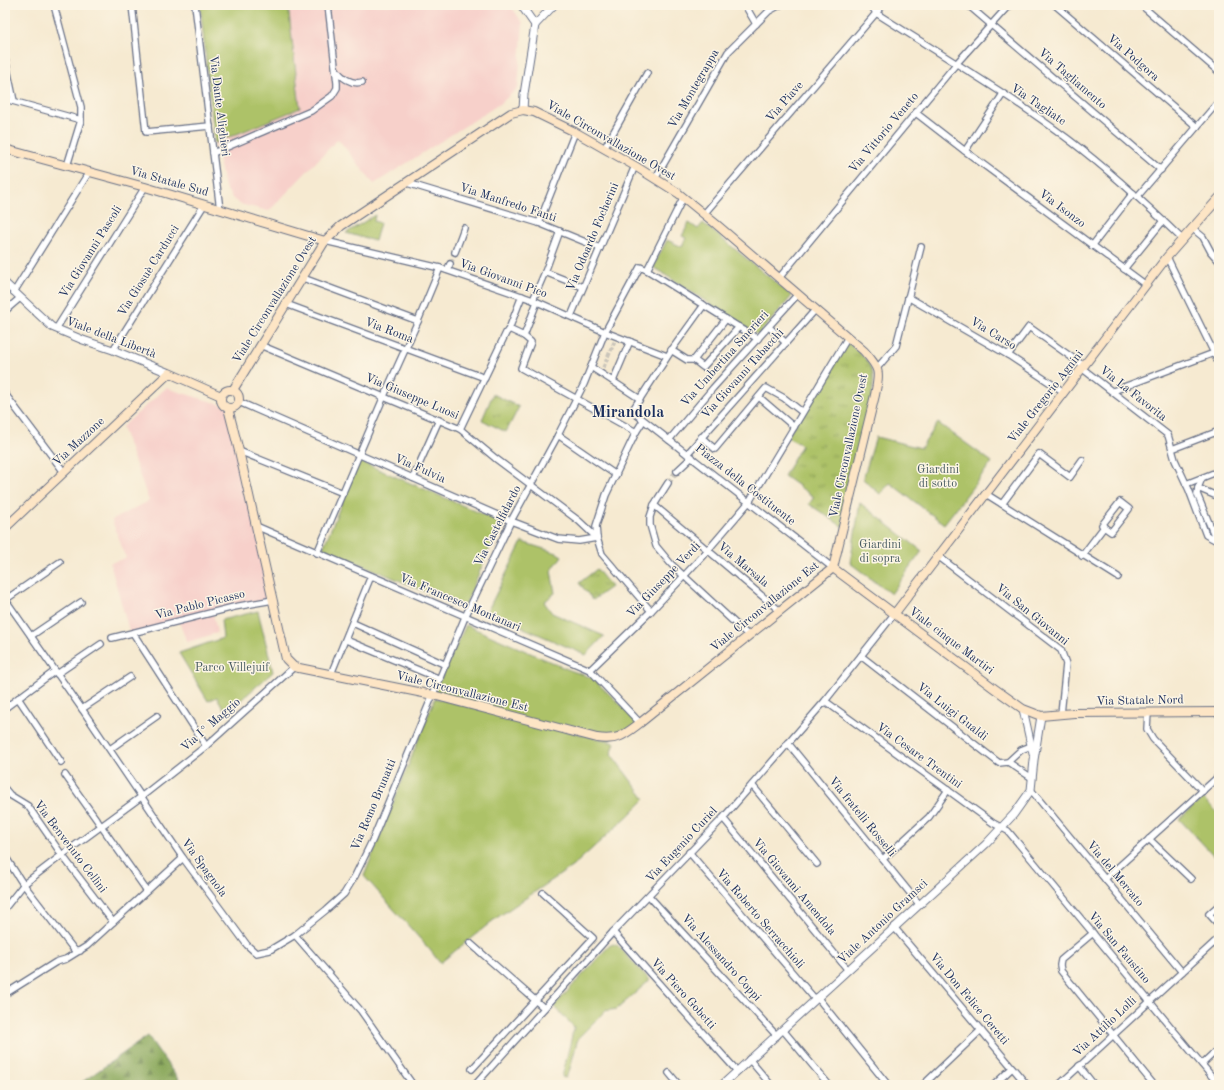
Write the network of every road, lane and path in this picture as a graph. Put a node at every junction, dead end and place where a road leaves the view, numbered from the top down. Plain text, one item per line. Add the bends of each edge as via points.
1 (54, 5) edge
2 (132, 5) edge
3 (195, 5) edge
4 (328, 5) edge
5 (521, 5) edge
6 (554, 5) edge
7 (745, 5) edge
8 (780, 5) edge
9 (871, 5) edge
10 (883, 5) edge
11 (968, 5) edge
12 (1009, 5) edge
13 (1055, 5) edge
14 (1141, 5) edge
15 (876, 13) junction
16 (756, 24) junction
17 (991, 24) junction
18 (535, 25) junction
19 (5, 59) edge
20 (956, 64) junction
21 (336, 69) junction
22 (1219, 72) edge
23 (647, 73) dead end
24 (362, 82) dead end
25 (1003, 94) junction
26 (5, 99) edge
27 (14, 101) junction
28 (1219, 101) edge
29 (523, 110) junction
30 (916, 112) junction
31 (81, 120) junction
32 (210, 126) junction
33 (1197, 127) junction
34 (575, 132) junction
35 (5, 148) edge
36 (604, 149) junction
37 (965, 151) junction
38 (213, 153) junction
39 (67, 166) junction
40 (635, 166) junction
41 (1161, 170) junction
42 (89, 172) junction
43 (655, 178) junction
44 (407, 183) junction
45 (145, 186) junction
46 (1135, 195) junction
47 (683, 198) junction
48 (1219, 198) edge
49 (204, 205) junction
50 (220, 210) junction
51 (704, 214) junction
52 (1163, 221) junction
53 (539, 223) junction
54 (464, 228) dead end
55 (1192, 228) junction
56 (560, 231) junction
57 (1182, 239) junction
58 (325, 241) junction
59 (1092, 246) junction
60 (921, 247) dead end
61 (600, 248) junction
62 (455, 252) tunnel mouth
63 (1167, 257) junction
64 (1219, 261) edge
65 (450, 264) tunnel mouth
66 (440, 268) junction
67 (1124, 269) junction
68 (447, 270) junction
69 (647, 270) junction
70 (545, 272) junction
71 (302, 278) junction
72 (779, 278) junction
73 (5, 283) edge
74 (1146, 285) junction
75 (583, 287) junction
76 (798, 294) junction
77 (17, 295) junction
78 (522, 296) junction
79 (908, 297) junction
80 (535, 301) junction
81 (286, 304) junction
82 (704, 305) junction
83 (816, 309) junction
84 (5, 311) edge
85 (571, 316) junction
86 (726, 319) junction
87 (418, 321) junction
88 (739, 327) junction
89 (768, 327) junction
90 (56, 329) junction
91 (510, 330) junction
92 (605, 332) junction
93 (524, 336) junction
94 (848, 337) junction
95 (758, 339) junction
96 (630, 341) junction
97 (786, 343) junction
98 (260, 345) junction
99 (406, 349) junction
100 (113, 350) junction
101 (671, 350) junction
102 (1217, 353) edge
103 (1008, 355) junction
104 (668, 356) junction
105 (694, 360) junction
106 (1219, 365) edge
107 (591, 367) junction
108 (878, 367) junction
109 (1084, 368) junction
110 (169, 373) junction
111 (485, 378) junction
112 (613, 381) junction
113 (233, 390) junction
114 (1064, 392) junction
115 (1113, 392) junction
116 (5, 394) edge
117 (221, 396) junction
118 (384, 396) junction
119 (759, 397) junction
120 (640, 399) junction
121 (575, 400) junction
122 (239, 402) junction
123 (228, 408) junction
124 (802, 412) junction
125 (439, 420) junction
126 (644, 421) junction
127 (794, 427) junction
128 (460, 429) junction
129 (1219, 431) edge
130 (636, 432) junction
131 (558, 435) junction
132 (701, 437) junction
133 (669, 440) junction
134 (1172, 449) junction
135 (239, 451) junction
136 (359, 454) junction
137 (689, 455) junction
138 (1082, 460) dead end
139 (678, 471) tunnel mouth
140 (1219, 471) edge
141 (64, 472) junction
142 (616, 474) junction
143 (413, 478) junction
144 (1202, 478) junction
145 (668, 482) tunnel mouth
146 (531, 484) junction
147 (1186, 484) junction
148 (1198, 488) junction
149 (343, 492) junction
150 (986, 494) junction
151 (1219, 497) edge
152 (749, 502) junction
153 (1002, 504) junction
154 (654, 505) junction
155 (511, 521) junction
156 (256, 526) junction
157 (1104, 526) junction
158 (5, 528) edge
159 (597, 538) junction
160 (1219, 538) edge
161 (1219, 542) edge
162 (708, 550) junction
163 (317, 553) junction
164 (938, 556) junction
165 (1082, 556) junction
166 (60, 562) dead end
167 (833, 568) junction
168 (371, 576) junction
169 (684, 576) junction
170 (1118, 577) dead end
171 (5, 600) edge
172 (273, 600) junction
173 (81, 602) dead end
174 (651, 611) junction
175 (780, 611) junction
176 (895, 613) junction
177 (465, 617) junction
178 (352, 623) junction
179 (133, 633) junction
180 (31, 636) junction
181 (749, 636) junction
182 (112, 638) dead end
183 (346, 640) junction
184 (101, 644) dead end
185 (861, 656) junction
186 (446, 665) junction
187 (294, 667) junction
188 (590, 670) junction
189 (56, 672) junction
190 (331, 674) junction
191 (130, 677) dead end
192 (440, 679) junction
193 (433, 695) junction
194 (18, 698) junction
195 (825, 702) junction
196 (5, 708) edge
197 (82, 709) junction
198 (1023, 709) junction
199 (1148, 712) junction
200 (1219, 712) edge
201 (1061, 714) junction
202 (157, 716) dead end
203 (1041, 716) junction
204 (640, 723) junction
205 (788, 743) junction
206 (206, 746) junction
207 (1031, 746) junction
208 (110, 749) junction
209 (1034, 760) junction
210 (61, 762) dead end
211 (1008, 762) junction
212 (64, 774) dead end
213 (1219, 776) edge
214 (1032, 778) junction
215 (752, 785) junction
216 (5, 789) edge
217 (948, 790) junction
218 (1031, 790) junction
219 (1203, 791) junction
220 (141, 797) junction
221 (723, 818) junction
222 (101, 826) junction
223 (1000, 828) junction
224 (1149, 839) junction
225 (689, 852) junction
226 (62, 855) junction
227 (5, 856) edge
228 (183, 858) junction
229 (883, 859) junction
230 (817, 864) dead end
231 (1105, 879) junction
232 (1191, 879) dead end
233 (24, 884) junction
234 (147, 891) junction
235 (543, 893) dead end
236 (649, 896) junction
237 (919, 904) junction
238 (1219, 905) edge
239 (5, 908) edge
240 (113, 922) junction
241 (1219, 925) edge
242 (894, 927) junction
243 (613, 932) junction
244 (1093, 933) junction
245 (296, 935) junction
246 (593, 938) junction
247 (1219, 938) edge
248 (470, 943) dead end
249 (601, 946) junction
250 (80, 951) junction
251 (848, 970) junction
252 (1182, 972) junction
253 (5, 994) edge
254 (816, 998) junction
255 (535, 1000) junction
256 (1149, 1001) junction
257 (544, 1008) junction
258 (783, 1030) junction
259 (981, 1030) junction
260 (777, 1036) junction
261 (1113, 1036) junction
262 (1219, 1048) edge
263 (749, 1059) junction
264 (1202, 1064) junction
265 (1079, 1066) junction
266 (1012, 1068) junction
267 (472, 1069) dead end
268 (737, 1071) junction
269 (669, 1073) dead end
270 (413, 1085) edge
271 (475, 1085) edge
272 (679, 1085) edge
273 (722, 1085) edge
274 (771, 1085) edge
275 (830, 1085) edge
276 (888, 1085) edge
277 (923, 1085) edge
278 (994, 1085) edge
279 (1027, 1085) edge
280 (1059, 1085) edge
281 (1094, 1085) edge
282 (1154, 1085) edge
283 (1219, 1085) edge

1 - 31 street via 78,96
2 - 32 street via 146,132
3 - 32 street, Via Dante Alighieri
4 - 21 street
5 - 18 street
6 - 18 street
7 - 16 street
8 - 16 street, Via Montegrappa via 769,11
9 - 15 street, Via Tagliate
10 - 15 street, Via Piave
11 - 17 street, Via Tagliamento
12 - 17 street, Via Vittorio Veneto
13 - 33 street, Via Podgora
14 - 22 street
15 - 20 street, Via Tagliate
15 - 51 street, Via Piave
16 - 43 street, Via Montegrappa via 728,52
17 - 20 street, Via Vittorio Veneto
17 - 41 street, Via Tagliamento
18 - 29 street
19 - 27 street
20 - 25 street, Via Tagliate
20 - 30 street, Via Vittorio Veneto
21 - 24 street via 354,83
21 - 38 street via 335,91 311,111
23 - 36 street
25 - 37 street
25 - 46 street, Via Tagliate via 1067,138
26 - 27 street
27 - 31 street
28 - 33 street
29 - 34 main road, Viale Circonvallazione Ovest via 534,112
29 - 44 main road, Viale Circonvallazione Ovest via 511,113
30 - 37 street, Via Isonzo
30 - 72 street, Via Vittorio Veneto
31 - 39 street
32 - 38 street, Via Dante Alighieri
33 - 41 street
34 - 36 main road, Viale Circonvallazione Ovest
34 - 53 street
35 - 39 main road, Via Statale Sud
36 - 40 main road, Viale Circonvallazione Ovest
37 - 59 street, Via Isonzo
38 - 50 street, Via Dante Alighieri
39 - 42 main road, Via Statale Sud
40 - 43 main road, Viale Circonvallazione Ovest
40 - 61 street, Via Odoardo Focherini
41 - 46 street
42 - 45 main road, Via Statale Sud
42 - 77 street
43 - 47 main road, Viale Circonvallazione Ovest
44 - 53 street, Via Manfredo Fanti
44 - 58 main road, Viale Circonvallazione Ovest via 341,226
45 - 49 main road, Via Statale Sud
45 - 90 street, Via Giovanni Pascoli
46 - 52 street, Via Tagliate
46 - 59 street
47 - 51 main road, Viale Circonvallazione Ovest
47 - 69 street
48 - 55 main road, Viale Gregorio Agnini
49 - 50 main road, Via Statale Sud
49 - 100 street, Via Giosuè Carducci
50 - 58 main road, Via Statale Sud
51 - 72 main road, Viale Circonvallazione Ovest
52 - 57 street, Via Tagliate
52 - 67 street
53 - 56 street, Via Manfredo Fanti
54 - 62 street
55 - 57 main road, Viale Gregorio Agnini
55 - 64 street via 1203,237
56 - 61 street, Via Manfredo Fanti
56 - 70 street
57 - 63 main road, Viale Gregorio Agnini
58 - 66 street, Via Giovanni Pico
58 - 71 main road, Viale Circonvallazione Ovest
59 - 67 street, Via Isonzo
60 - 79 street
61 - 75 street, Via Odoardo Focherini
63 - 74 main road, Viale Gregorio Agnini
63 - 102 street via 1210,345
65 - 68 street
66 - 68 street, Via Giovanni Pico
66 - 87 street
67 - 74 street, Via Isonzo
68 - 78 street, Via Giovanni Pico
69 - 82 street
69 - 92 street, Via Castelfidardo via 640,267
70 - 75 street
70 - 80 street
71 - 81 main road, Viale Circonvallazione Ovest
71 - 87 street
72 - 76 main road, Viale Circonvallazione Ovest
73 - 77 street, Viale della Libertà
74 - 109 main road, Viale Gregorio Agnini
75 - 85 street, Via Odoardo Focherini
76 - 83 main road, Viale Circonvallazione Ovest
76 - 89 street, Via Umbertina Smerieri
77 - 84 street
77 - 90 street, Viale della Libertà via 46,323
78 - 80 street, Via Giovanni Pico
78 - 91 street
79 - 103 street, Via Carso
79 - 108 street via 896,346
80 - 85 street, Via Giovanni Pico
80 - 93 street
81 - 98 main road, Viale Circonvallazione Ovest
81 - 99 street, Via Roma
82 - 86 street
82 - 101 street
83 - 94 main road, Viale Circonvallazione Ovest
83 - 97 street, Via Giovanni Tabacchi
85 - 92 street, Via Giovanni Pico
86 - 88 street
86 - 105 street
87 - 99 street
88 - 95 street
88 - 105 street via 703,367
89 - 95 street, Via Umbertina Smerieri
89 - 97 street
90 - 100 street, Viale della Libertà
91 - 93 street
91 - 111 street via 506,333
92 - 96 street, Via Giovanni Pico
92 - 107 street, Via Castelfidardo
93 - 121 street via 531,342 521,368
94 - 108 main road, Viale Circonvallazione Ovest via 864,350
94 - 124 street, Via Giuseppe Verdi
95 - 133 street, Via Umbertina Smerieri
96 - 104 street, Via Giovanni Pico
96 - 112 street
97 - 132 street, Via Giovanni Tabacchi
98 - 113 main road, Viale Circonvallazione Ovest
98 - 118 street, Via Giuseppe Luosi
99 - 111 street, Via Roma
99 - 118 street
100 - 110 street, Viale della Libertà
101 - 104 street
101 - 105 street via 687,360
102 - 106 street
102 - 115 street
103 - 109 street, Via La Favorita via 1029,327
103 - 114 street, Via Carso
104 - 120 street
107 - 112 street
107 - 121 street, Via Castelfidardo
108 - 167 main road, Viale Circonvallazione Ovest via 876,390
109 - 114 main road, Viale Gregorio Agnini
109 - 115 street, Via La Favorita
110 - 117 main road, Viale della Libertà
110 - 141 main road, Via Mazzone
111 - 128 street
112 - 120 street
113 - 117 main road via 225,391
113 - 122 main road via 239,396
114 - 150 main road, Viale Gregorio Agnini
115 - 134 street, Via La Favorita via 1168,435
116 - 141 street
117 - 123 main road via 221,402
118 - 125 street, Via Giuseppe Luosi
118 - 136 street
119 - 124 street via 766,388
119 - 127 street
119 - 132 street via 715,449
120 - 126 street, Piazza della Costituente via 632,411
121 - 130 street
121 - 131 street, Via Castelfidardo
122 - 123 main road
122 - 136 street, Via Fulvia
123 - 135 main road
124 - 127 street, Via Giuseppe Verdi
125 - 128 street, Via Giuseppe Luosi
125 - 143 street
126 - 130 street
126 - 133 street, Piazza della Costituente
127 - 152 street, Via Giuseppe Verdi
128 - 146 street, Via Giuseppe Luosi
129 - 134 street
130 - 142 street
131 - 142 street
131 - 146 street, Via Castelfidardo
132 - 137 street, Via Giovanni Tabacchi
133 - 137 street, Piazza della Costituente
134 - 147 street, Via La Favorita
135 - 149 street
135 - 156 main road
136 - 143 street, Via Fulvia
136 - 149 street
137 - 139 street, Via Giovanni Tabacchi
137 - 152 street, Piazza della Costituente
138 - 153 street via 1070,477 1039,454
140 - 144 street
141 - 158 main road, Via Mazzone
142 - 159 street via 596,526
143 - 155 street, Via Fulvia
144 - 147 street
144 - 148 street
145 - 154 street
146 - 155 street, Via Castelfidardo
146 - 159 street, Via Giuseppe Luosi via 580,521
147 - 161 street, Via La Favorita via 1206,535
148 - 151 street
148 - 160 street via 1214,535
149 - 163 street
150 - 153 street
150 - 164 main road, Viale Gregorio Agnini
152 - 162 street, Via Giuseppe Verdi
152 - 167 street, Piazza della Costituente
153 - 165 street
154 - 162 street, Via Marsala
154 - 169 street via 650,525 656,546
155 - 159 street, Via Fulvia via 558,539 579,541
155 - 177 street, Via Castelfidardo
156 - 163 street, Via Francesco Montanari
156 - 172 main road
157 - 157 street via 1102,525 1120,502 1129,509 1110,532
157 - 165 street
159 - 174 street via 602,554
162 - 169 street, Via Giuseppe Verdi
162 - 175 street, Via Marsala
163 - 168 street, Via Francesco Montanari
164 - 176 main road, Viale Gregorio Agnini
164 - 201 street, Via San Giovanni via 1061,650 1066,664
165 - 170 street
166 - 171 street
167 - 175 main road, Viale Circonvallazione Est
167 - 176 main road, Viale cinque Martiri
168 - 177 street, Via Francesco Montanari
168 - 178 street
169 - 174 street, Via Giuseppe Verdi
169 - 181 street
171 - 180 street, Via Spagnola
172 - 179 street, Via Pablo Picasso via 234,607
172 - 187 main road via 286,659
173 - 180 street
174 - 188 street, Via Giuseppe Verdi
175 - 181 main road, Viale Circonvallazione Est
176 - 185 street, Via Eugenio Curiel
176 - 198 main road, Viale cinque Martiri
177 - 186 street, Via Castelfidardo
177 - 188 street, Via Francesco Montanari
178 - 183 street
178 - 186 street
179 - 182 street, Via Pablo Picasso
179 - 206 street
180 - 189 street, Via Spagnola
181 - 204 main road, Viale Circonvallazione Est
183 - 190 street
183 - 192 street
184 - 189 street
185 - 195 street, Via Eugenio Curiel
185 - 211 street, Via Luigi Gualdi via 999,763
186 - 192 street, Via Remo Brunatti
187 - 190 main road, Viale Circonvallazione Est
187 - 206 street, Via I° Maggio
188 - 204 street, Via Francesco Montanari
189 - 194 street
189 - 197 street, Via Spagnola
190 - 193 main road, Viale Circonvallazione Est
191 - 197 street
192 - 193 street, Via Remo Brunatti
193 - 204 main road, Viale Circonvallazione Est via 609,740 623,735
193 - 245 street, Via Remo Brunatti via 355,876 344,894
194 - 196 street
194 - 210 street
195 - 205 street, Via Eugenio Curiel
195 - 217 street, Via Cesare Trentini
197 - 208 street, Via Spagnola
198 - 203 main road, Viale cinque Martiri
198 - 207 street
199 - 200 main road, Via Statale Nord
199 - 201 main road, Via Statale Nord
199 - 219 street via 1147,730 1153,739
201 - 203 main road, Viale cinque Martiri
202 - 208 street
203 - 209 street
205 - 215 street, Via Eugenio Curiel
205 - 229 street, Via fratelli Rosselli
206 - 220 street, Via I° Maggio
207 - 209 street
207 - 211 street via 1021,750
208 - 220 street, Via Spagnola
209 - 214 street
211 - 214 street, Via Luigi Gualdi
212 - 222 street
213 - 219 street
214 - 218 street
215 - 221 street, Via Eugenio Curiel
215 - 230 street
216 - 226 street, Via Benvenuto Cellini via 28,806
217 - 223 street, Via Cesare Trentini
217 - 229 street via 929,817
218 - 223 street, Viale Antonio Gramsci
218 - 231 street, Via del Mercato
219 - 224 street
220 - 222 street, Via I° Maggio
220 - 228 street, Via Spagnola
221 - 225 street, Via Eugenio Curiel
221 - 251 street, Via Giovanni Amendola
222 - 226 street, Via I° Maggio
222 - 234 street
223 - 237 street, Viale Antonio Gramsci via 986,844
223 - 244 street, Via San Faustino via 1008,832
224 - 231 street
224 - 232 street
225 - 236 street, Via Eugenio Curiel
225 - 254 street, Via Roberto Serracchioli
226 - 233 street, Via I° Maggio
226 - 240 street, Via Benvenuto Cellini
227 - 233 street
228 - 234 street
228 - 245 street, Via Spagnola via 247,945 256,953 270,950
229 - 237 street, Via fratelli Rosselli
231 - 252 street, Via del Mercato
233 - 239 street, Via I° Maggio
233 - 250 street via 75,951
234 - 240 street
235 - 246 street
236 - 243 street, Via Eugenio Curiel
236 - 260 street, Via Alessandro Coppi
237 - 242 street, Viale Antonio Gramsci
238 - 241 street via 1209,914
240 - 250 street
242 - 251 street, Viale Antonio Gramsci
242 - 259 street, Via Don Felice Ceretti
243 - 249 street, Via Eugenio Curiel
243 - 268 street, Via Piero Gobetti
244 - 256 street, Via San Faustino
244 - 261 street via 1061,960 1061,971
245 - 270 street via 361,1012
246 - 249 street
246 - 255 street
247 - 252 street, Via Attilio Lolli
248 - 255 street
249 - 257 street, Via Eugenio Curiel
250 - 253 street via 56,962
251 - 254 street, Viale Antonio Gramsci
252 - 256 street, Via Attilio Lolli
254 - 258 street, Viale Antonio Gramsci
254 - 276 street, Via Roberto Serracchioli
255 - 257 street
255 - 267 street
256 - 261 street, Via Attilio Lolli
256 - 264 street, Via San Faustino
257 - 271 street, Via Eugenio Curiel
258 - 260 street, Viale Antonio Gramsci
258 - 275 street
259 - 266 street, Via Don Felice Ceretti
259 - 277 street
260 - 263 street, Viale Antonio Gramsci
261 - 265 street, Via Attilio Lolli
261 - 282 street
262 - 264 street
263 - 268 street, Viale Antonio Gramsci
263 - 274 street
264 - 283 street, Via San Faustino
265 - 280 street, Via Attilio Lolli
265 - 281 street
266 - 278 street
266 - 279 street, Via Don Felice Ceretti
268 - 273 street, Viale Antonio Gramsci
269 - 272 street

